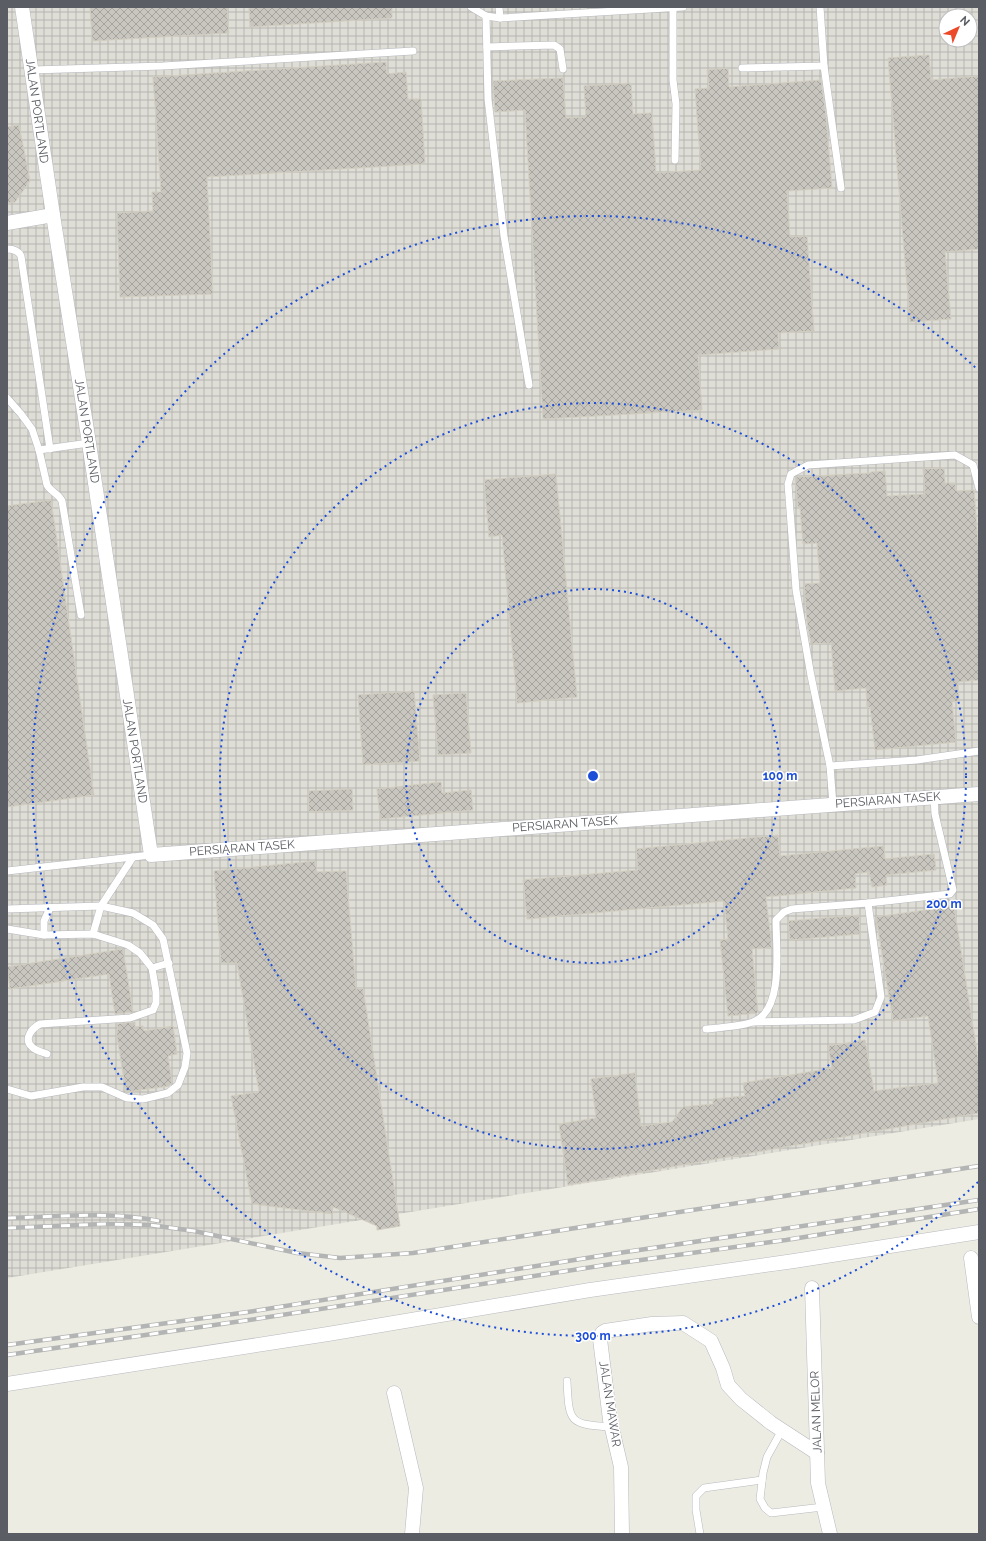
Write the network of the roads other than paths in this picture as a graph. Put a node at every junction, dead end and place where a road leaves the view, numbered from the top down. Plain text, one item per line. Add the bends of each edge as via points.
1 (22, 7) edge
2 (471, 7) edge
3 (498, 7) edge
4 (683, 7) edge
5 (820, 7) edge
6 (673, 8) edge
7 (486, 16) junction
8 (500, 18) junction
9 (487, 47) junction
10 (413, 51) dead end
11 (824, 66) junction
12 (742, 68) dead end
13 (563, 69) dead end
14 (32, 70) junction
15 (675, 160) dead end
16 (841, 188) dead end
17 (53, 215) junction
18 (7, 223) edge
19 (7, 249) edge
20 (529, 385) dead end
21 (7, 398) edge
22 (89, 443) junction
23 (50, 449) junction
24 (39, 450) junction
25 (979, 488) edge
26 (81, 615) dead end
27 (979, 752) edge
28 (830, 766) junction
29 (979, 794) edge
30 (934, 797) junction
31 (833, 805) junction
32 (151, 855) junction
33 (133, 857) junction
34 (7, 870) edge
35 (868, 904) junction
36 (101, 906) junction
37 (50, 908) junction
38 (7, 910) edge
39 (7, 930) edge
40 (93, 934) junction
41 (44, 935) junction
42 (169, 963) junction
43 (152, 968) junction
44 (754, 1022) junction
45 (706, 1030) dead end
46 (47, 1054) dead end
47 (7, 1089) edge
48 (979, 1232) edge
49 (971, 1258) dead end
50 (812, 1288) dead end
51 (979, 1317) edge
52 (567, 1382) dead end
53 (7, 1384) edge
54 (394, 1393) dead end
55 (611, 1427) junction
56 (782, 1430) junction
57 (817, 1453) junction
58 (762, 1480) junction
59 (824, 1507) junction
60 (412, 1534) edge
61 (622, 1534) edge
62 (700, 1534) edge
63 (830, 1534) edge

1 - 14 street, JALAN PORTLAND
2 - 7 lane
3 - 8 lane
4 - 6 lane
5 - 11 lane
6 - 8 lane
6 - 15 lane
7 - 8 lane
7 - 9 lane
9 - 13 lane via 554,45 560,49
9 - 20 lane via 488,100 504,236
10 - 14 lane via 163,66
11 - 12 lane
11 - 16 lane
14 - 17 street, JALAN PORTLAND
17 - 18 street
17 - 22 street, JALAN PORTLAND
19 - 23 lane via 12,249 20,256
21 - 24 lane via 32,429
22 - 23 lane
22 - 32 street, JALAN PORTLAND
23 - 24 lane
24 - 26 lane via 46,485 62,501
25 - 28 lane via 973,465 955,455 808,465 791,474 788,484 796,590
27 - 28 lane via 916,760
28 - 31 lane
29 - 30 street, PERSIARAN TASEK
30 - 31 street, PERSIARAN TASEK
30 - 35 lane via 935,814 953,890 950,894
31 - 32 street, PERSIARAN TASEK
32 - 33 lane
33 - 34 lane
33 - 36 lane
35 - 44 lane via 792,909 784,912 776,920 776,986 771,1005 766,1013
35 - 44 lane via 881,997 875,1012 854,1020
36 - 37 lane
36 - 40 lane
36 - 42 lane via 133,913 153,925 163,939
37 - 38 lane
37 - 41 lane via 44,921
39 - 41 lane
40 - 41 lane
40 - 43 lane via 128,945 140,953
42 - 43 lane
42 - 47 lane via 187,1053 178,1085 168,1093 143,1100 127,1098 102,1087 83,1087 32,1096
43 - 46 lane via 156,998 152,1010 130,1018 40,1024 30,1031 28,1042 36,1050
44 - 45 lane
48 - 53 street via 590,1290
49 - 51 street
50 - 57 street, JALAN MELOR
52 - 55 lane via 568,1408 572,1418 581,1423
54 - 60 street via 416,1488
55 - 56 street, JALAN MAWAR via 600,1339 602,1333 605,1330 652,1324 683,1323 711,1341 728,1385 741,1400
55 - 61 street, JALAN MAWAR via 621,1467
56 - 57 street, JALAN MAWAR
56 - 58 lane via 767,1456
57 - 59 street, JALAN MELOR via 818,1483
58 - 59 lane via 760,1499 771,1513
58 - 62 lane via 704,1488 696,1496
59 - 63 street, JALAN MELOR

